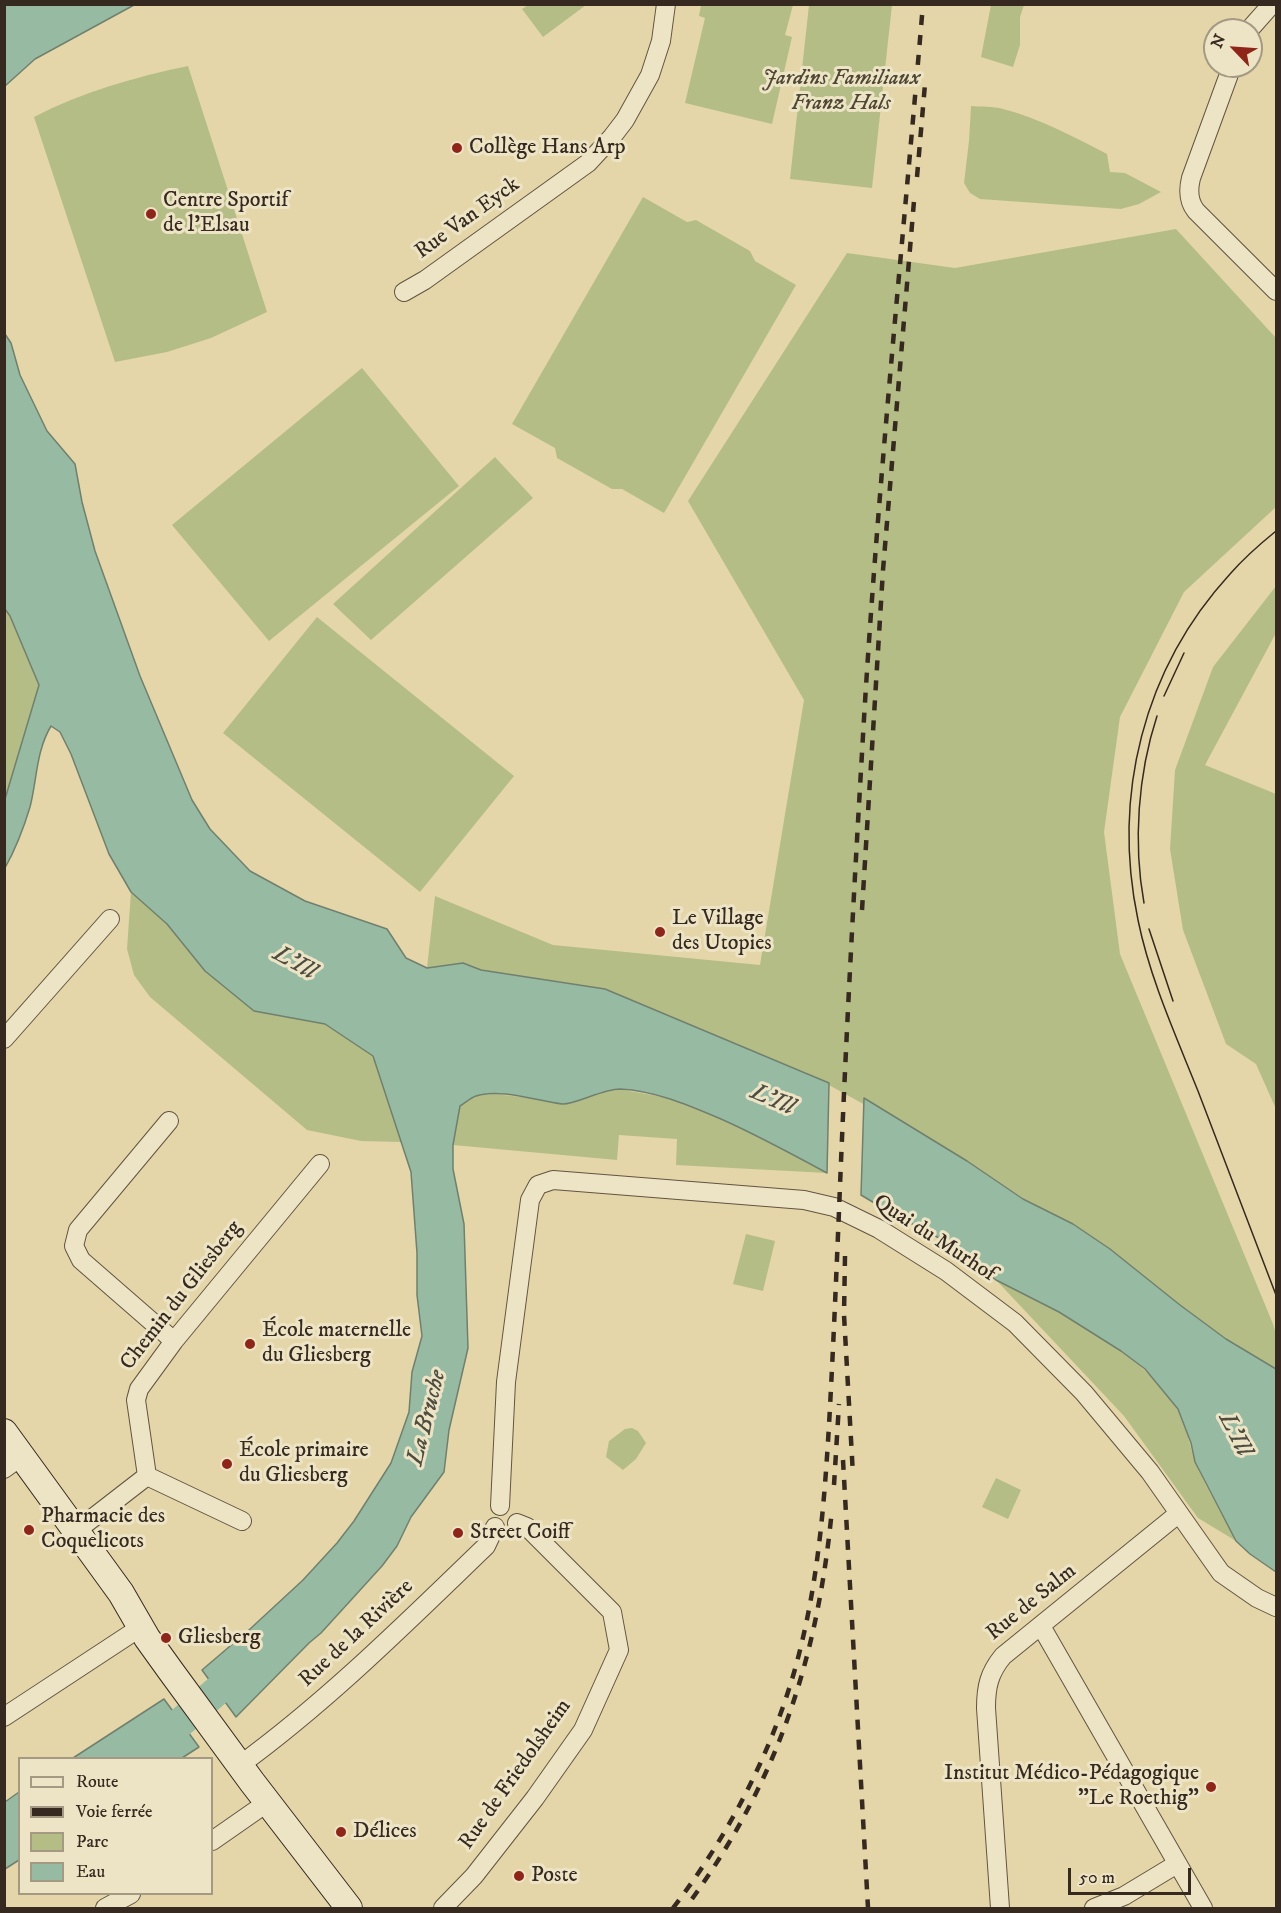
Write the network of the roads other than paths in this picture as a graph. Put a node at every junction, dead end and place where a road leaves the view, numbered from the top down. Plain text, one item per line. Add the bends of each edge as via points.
1 (666, 4) edge
2 (1272, 4) edge
3 (1260, 18) edge
4 (1228, 78) edge
5 (1276, 291) edge
6 (404, 292) dead end
7 (110, 919) dead end
8 (4, 1040) edge
9 (169, 1121) dead end
10 (320, 1164) dead end
11 (174, 1341) junction
12 (4, 1432) edge
13 (13, 1462) edge
14 (147, 1476) junction
15 (500, 1506) junction
16 (1178, 1514) junction
17 (242, 1521) dead end
18 (517, 1523) junction
19 (495, 1527) junction
20 (76, 1531) junction
21 (1276, 1607) edge
22 (1041, 1626) junction
23 (141, 1627) junction
24 (4, 1717) edge
25 (240, 1765) junction
26 (268, 1802) junction
27 (213, 1841) edge
28 (1177, 1864) junction
29 (128, 1895) edge
30 (105, 1908) edge
31 (349, 1908) edge
32 (443, 1908) edge
33 (1000, 1908) edge
34 (1094, 1908) edge
35 (1203, 1908) edge

1 - 6 street, Rue Van Eyck via 661,41 650,75 626,120 612,137 588,163
2 - 3 street
4 - 5 street via 1191,178 1189,196 1196,211
7 - 8 street
9 - 11 street via 78,1230 74,1246 81,1260
10 - 11 street, Chemin du Gliesberg
11 - 14 street, Chemin du Gliesberg via 139,1389 136,1400
12 - 13 main road
13 - 20 main road
14 - 17 street
14 - 20 street
15 - 16 street, Quai du Murhof via 506,1382 530,1200 538,1185 553,1180 797,1200 826,1205 889,1234 1015,1323 1084,1393 1150,1472
15 - 18 street via 515,1511
15 - 19 street via 492,1515
16 - 21 street, Quai du Murhof via 1221,1573
16 - 22 street, Rue de Salm
18 - 19 street via 507,1531
18 - 32 street, Rue de Friedolsheim via 527,1527 612,1612 620,1650 583,1730 474,1876
19 - 25 street, Rue de la Rivière via 486,1546 379,1649 281,1735
20 - 23 main road
22 - 28 street
22 - 33 street, Rue de Salm via 998,1663 986,1691
23 - 24 street
23 - 25 main road
25 - 26 main road
26 - 27 street
26 - 31 main road
28 - 34 street via 1124,1896
28 - 35 street
29 - 30 street

